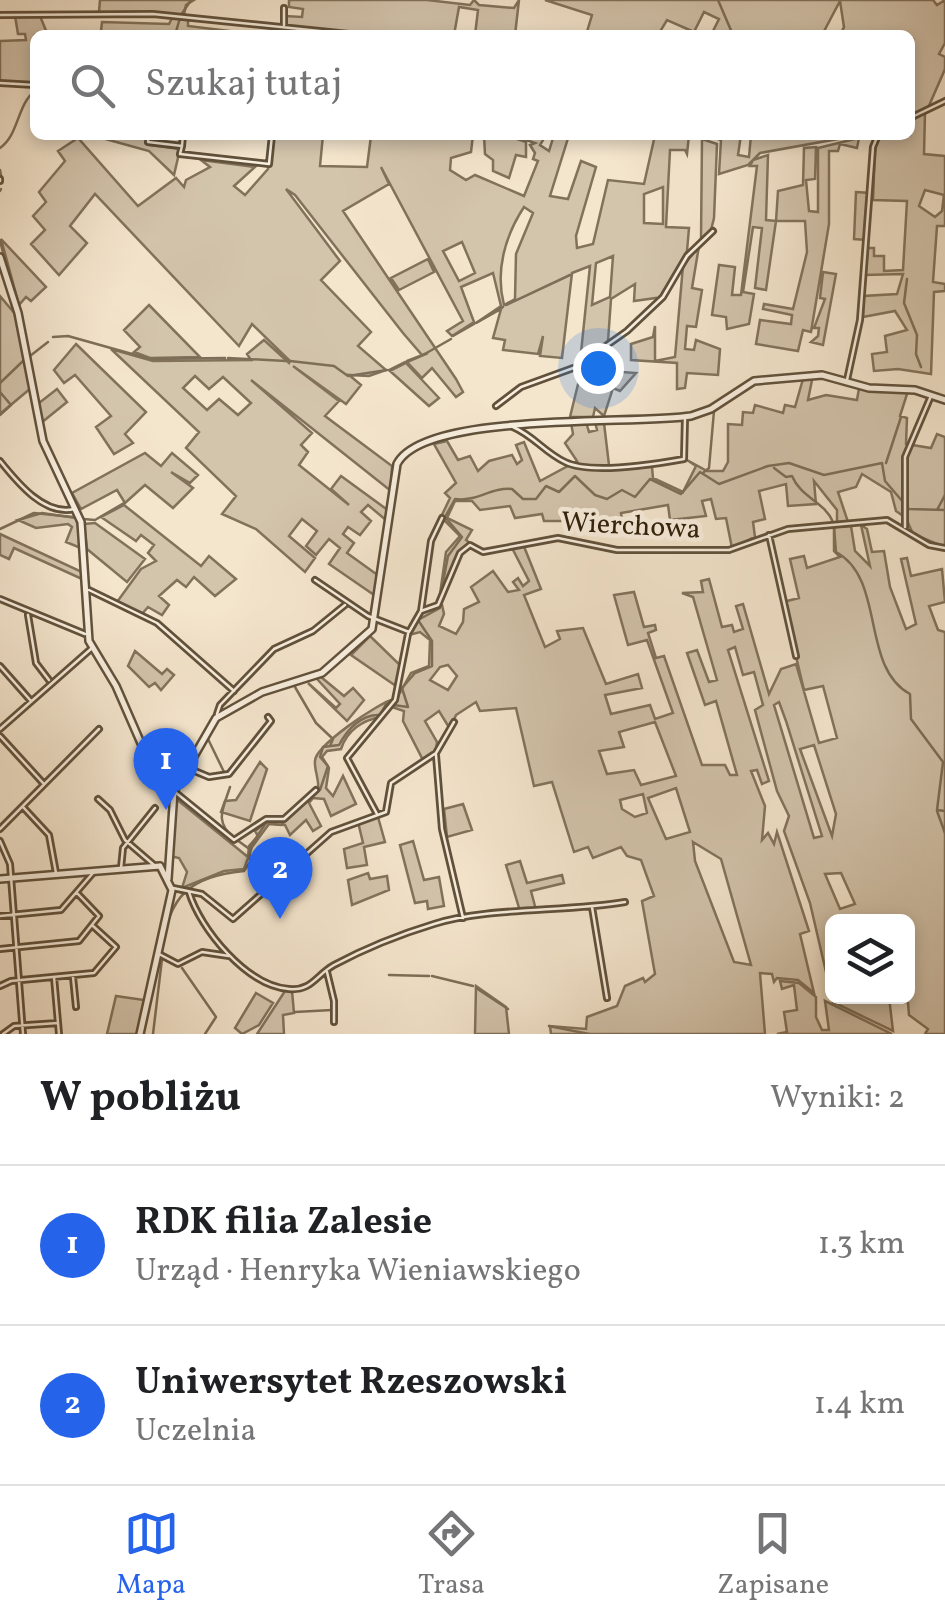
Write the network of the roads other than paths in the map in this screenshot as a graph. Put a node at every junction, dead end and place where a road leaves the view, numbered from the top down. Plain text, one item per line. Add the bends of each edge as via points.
1 (284, 8) dead end
2 (0, 15) edge
3 (284, 27) junction
4 (311, 30) edge
5 (0, 82) edge
6 (30, 85) edge
7 (945, 102) edge
8 (915, 116) edge
9 (148, 140) edge
10 (183, 140) edge
11 (271, 140) edge
12 (877, 140) edge
13 (182, 146) junction
14 (714, 232) dead end
15 (0, 257) edge
16 (847, 380) junction
17 (932, 394) junction
18 (945, 400) edge
19 (496, 406) dead end
20 (685, 417) junction
21 (511, 426) junction
22 (0, 461) edge
23 (76, 508) junction
24 (442, 518) dead end
25 (905, 529) junction
26 (769, 533) junction
27 (945, 548) edge
28 (315, 580) dead end
29 (86, 589) junction
30 (0, 599) edge
31 (347, 603) junction
32 (422, 611) junction
33 (27, 614) junction
34 (376, 619) junction
35 (408, 632) junction
36 (86, 634) junction
37 (92, 648) junction
38 (796, 656) dead end
39 (0, 666) edge
40 (51, 682) junction
41 (234, 691) junction
42 (32, 700) junction
43 (218, 716) junction
44 (268, 717) dead end
45 (454, 722) dead end
46 (100, 728) dead end
47 (0, 729) edge
48 (0, 736) edge
49 (436, 753) junction
50 (189, 768) junction
51 (44, 784) junction
52 (174, 790) junction
53 (316, 790) dead end
54 (98, 799) dead end
55 (22, 806) junction
56 (154, 808) dead end
57 (378, 816) junction
58 (0, 828) edge
59 (0, 841) edge
60 (128, 842) junction
61 (167, 858) junction
62 (157, 866) junction
63 (121, 869) junction
64 (94, 872) junction
65 (56, 874) junction
66 (11, 878) junction
67 (0, 879) edge
68 (168, 879) junction
69 (172, 888) junction
70 (185, 891) junction
71 (77, 892) junction
72 (625, 902) dead end
73 (592, 907) junction
74 (14, 915) junction
75 (0, 916) edge
76 (463, 920) junction
77 (93, 926) junction
78 (0, 948) edge
79 (16, 948) junction
80 (156, 954) junction
81 (231, 956) junction
82 (326, 971) junction
83 (73, 976) junction
84 (54, 977) junction
85 (19, 980) junction
86 (0, 986) edge
87 (608, 998) dead end
88 (76, 1007) dead end
89 (334, 1022) dead end
90 (58, 1023) junction
91 (22, 1025) junction
92 (3, 1034) edge
93 (23, 1034) edge
94 (59, 1034) edge
95 (140, 1034) edge

1 - 3 street
2 - 3 street via 183,16
3 - 4 street
5 - 6 street
7 - 8 street
9 - 13 street
10 - 13 street
11 - 13 street via 268,164 180,154
12 - 16 street via 860,320
14 - 19 street via 627,331 576,367 513,391
15 - 23 street via 45,448
16 - 17 street
16 - 20 street via 822,375 754,381
17 - 18 street
17 - 25 street via 905,457
20 - 21 street
20 - 21 street via 684,460 652,466 570,465
21 - 34 street via 430,440 400,458
22 - 23 street via 44,503
23 - 29 street
24 - 32 street via 431,541
25 - 26 street, Wierchowa via 878,520
25 - 27 street, Wierchowa via 929,546
26 - 32 street, Wierchowa via 729,550 618,550 558,538 483,552 473,546 460,553 438,605
26 - 38 street
28 - 31 street
29 - 36 street
29 - 41 street via 157,623
30 - 33 street
31 - 34 street
31 - 41 street via 274,649
32 - 35 street
33 - 36 street
33 - 40 street via 36,663
34 - 35 street
34 - 43 street via 365,639 322,673 262,692
35 - 57 street via 391,705 348,758
36 - 37 street
37 - 40 street
37 - 52 street via 147,757
39 - 42 street
40 - 42 street
41 - 43 street
42 - 47 street
43 - 50 street
44 - 50 street via 272,721 224,776
45 - 49 street
46 - 51 street
48 - 51 street
49 - 57 street via 392,782 389,809
49 - 76 street via 442,829
50 - 52 street
51 - 55 street
52 - 53 street via 234,840 266,819 284,819
52 - 61 street
54 - 60 street
55 - 58 street
55 - 65 street via 50,835
56 - 60 street
57 - 70 street via 331,832 233,919 205,896
59 - 66 street
60 - 62 street
60 - 63 street
61 - 62 street
61 - 68 street
62 - 63 street
62 - 68 street
63 - 64 street
64 - 65 street
64 - 71 street
65 - 66 street
66 - 67 street
66 - 74 street
68 - 69 street
69 - 70 street
69 - 80 street
70 - 81 street via 208,934
71 - 74 street via 61,910
71 - 77 street via 98,912
72 - 73 street
73 - 76 street
73 - 87 street
74 - 75 street
74 - 79 street
76 - 82 street via 431,925
77 - 79 street via 76,942
77 - 83 street via 116,949 97,971
78 - 79 street
79 - 85 street
80 - 81 street via 178,964 200,952
80 - 95 street
81 - 82 street via 284,988 307,987
82 - 89 street
83 - 84 street
83 - 88 street
84 - 85 street
84 - 90 street
85 - 86 street
85 - 91 street
90 - 91 street
90 - 94 street
91 - 92 street
91 - 93 street

